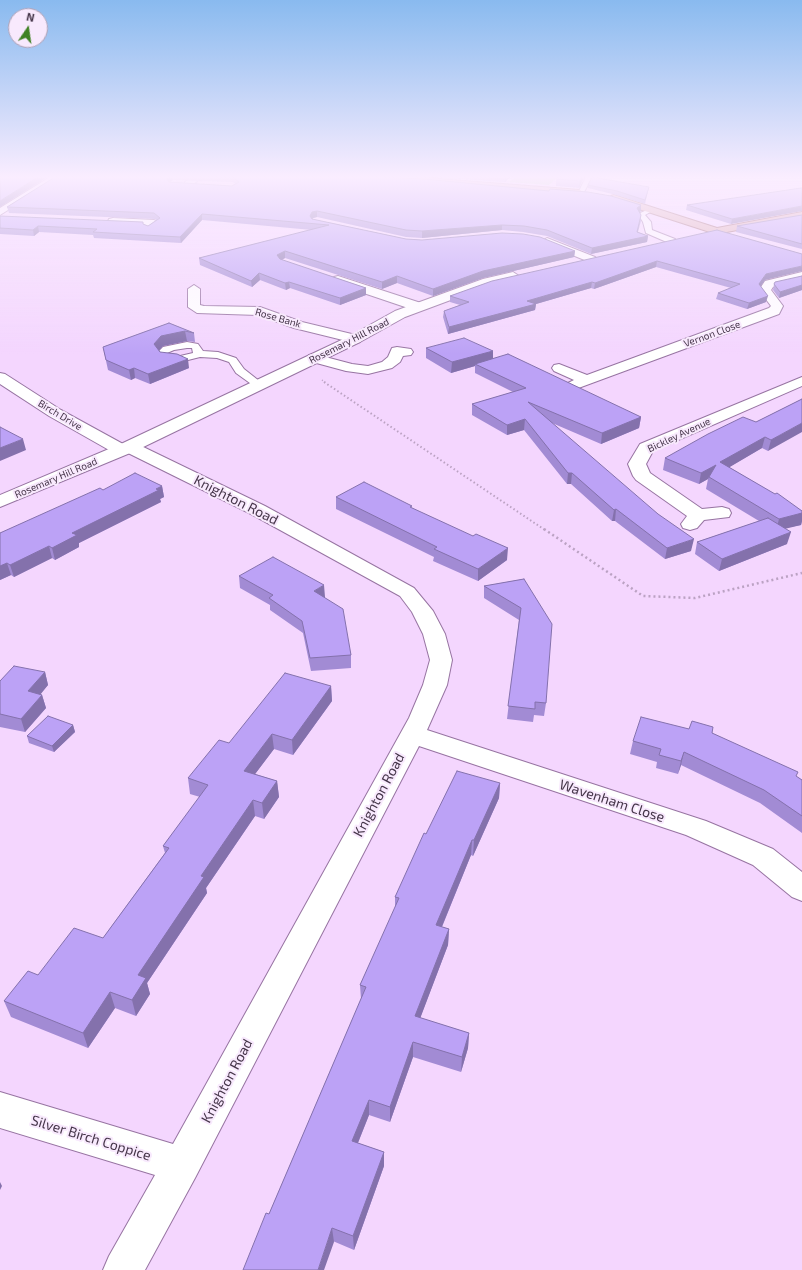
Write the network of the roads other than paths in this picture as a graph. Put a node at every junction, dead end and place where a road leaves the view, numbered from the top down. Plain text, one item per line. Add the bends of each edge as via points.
1 (661, 236) edge
2 (693, 236) edge
3 (536, 238) edge
4 (672, 241) junction
5 (650, 246) edge
6 (606, 255) edge
7 (591, 259) junction
8 (570, 263) edge
9 (527, 273) edge
10 (802, 276) edge
11 (330, 277) edge
12 (194, 289) dead end
13 (419, 306) junction
14 (355, 339) junction
15 (406, 352) dead end
16 (198, 354) dead end
17 (314, 358) junction
18 (559, 368) dead end
19 (0, 377) edge
20 (587, 380) junction
21 (802, 381) edge
22 (258, 384) junction
23 (571, 386) edge
24 (125, 448) junction
25 (0, 502) edge
26 (722, 513) dead end
27 (411, 734) junction
28 (802, 889) edge
29 (0, 1110) edge
30 (182, 1165) junction
31 (123, 1270) edge

1 - 4 lane
2 - 4 street
3 - 7 street
4 - 5 street
6 - 7 street
7 - 8 street
9 - 13 street, Rosemary Hill Road via 487,282
10 - 20 street, Vernon Close via 769,284 765,290 777,306 774,311
11 - 13 street
12 - 14 street, Rose Bank via 194,307 202,310 260,311 299,325
13 - 14 street, Rosemary Hill Road
14 - 17 street, Rosemary Hill Road
15 - 17 street via 397,352 395,359 387,365 368,370
16 - 22 lane via 218,355 234,360 240,371
17 - 22 street, Rosemary Hill Road
18 - 20 street
19 - 24 street, Birch Drive via 55,413
20 - 23 street, Vernon Close
21 - 26 street, Bickley Avenue via 646,448 637,464 642,476 694,519
22 - 24 street, Rosemary Hill Road
24 - 25 street, Rosemary Hill Road
24 - 27 street, Knighton Road via 258,510 407,592 422,611 434,634 441,660 435,685
27 - 28 street, Wavenham Close via 696,828 763,857
27 - 30 street, Knighton Road
29 - 30 street, Silver Birch Coppice
30 - 31 street, Knighton Road

